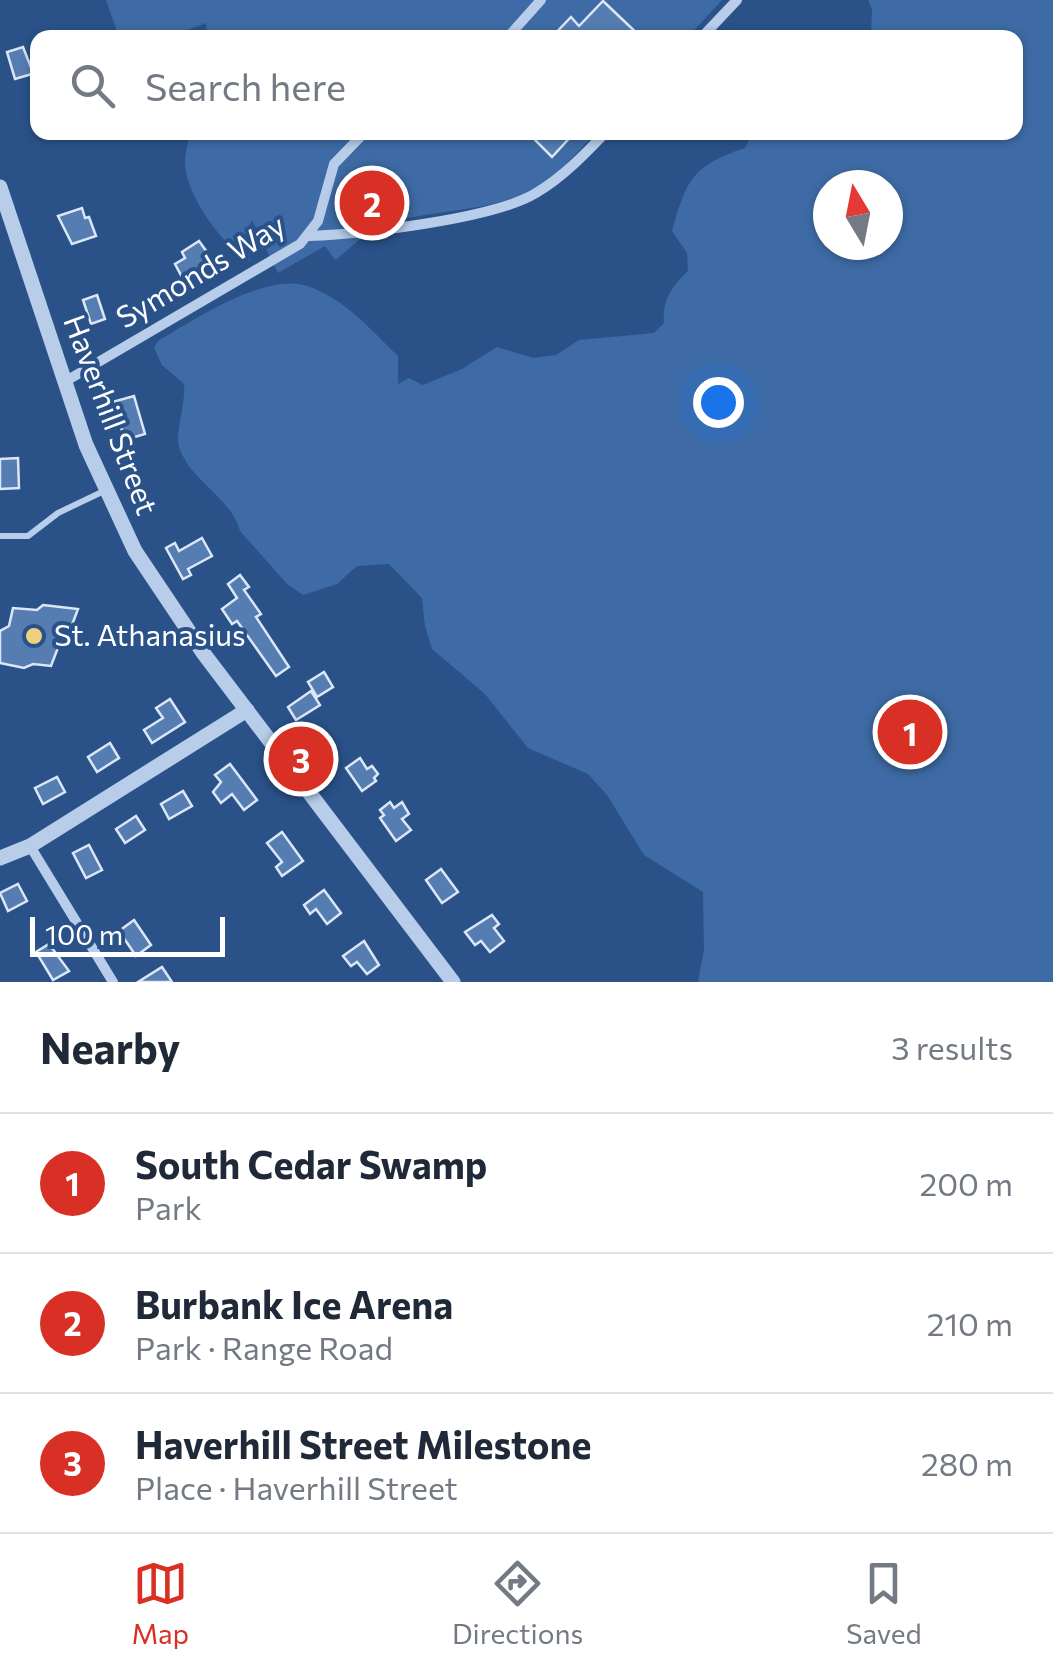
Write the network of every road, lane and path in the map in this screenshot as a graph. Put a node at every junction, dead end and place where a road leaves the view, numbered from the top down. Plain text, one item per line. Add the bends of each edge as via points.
1 (541, 0) edge
2 (737, 0) edge
3 (514, 30) edge
4 (708, 30) edge
5 (358, 140) edge
6 (598, 140) edge
7 (0, 187) edge
8 (309, 236) junction
9 (66, 381) junction
10 (105, 490) junction
11 (0, 536) edge
12 (248, 710) junction
13 (30, 846) junction
14 (0, 858) edge
15 (113, 982) edge
16 (453, 982) edge

1 - 3 street
2 - 4 street
5 - 8 street, Symonds Way via 332,169
6 - 8 street via 557,179 513,204
7 - 9 street, Haverhill Street
8 - 9 street, Symonds Way
9 - 10 street, Haverhill Street
10 - 11 lane via 28,536
10 - 12 street, Haverhill Street via 152,579
12 - 13 street
12 - 16 street, Haverhill Street
13 - 14 street
13 - 15 street

